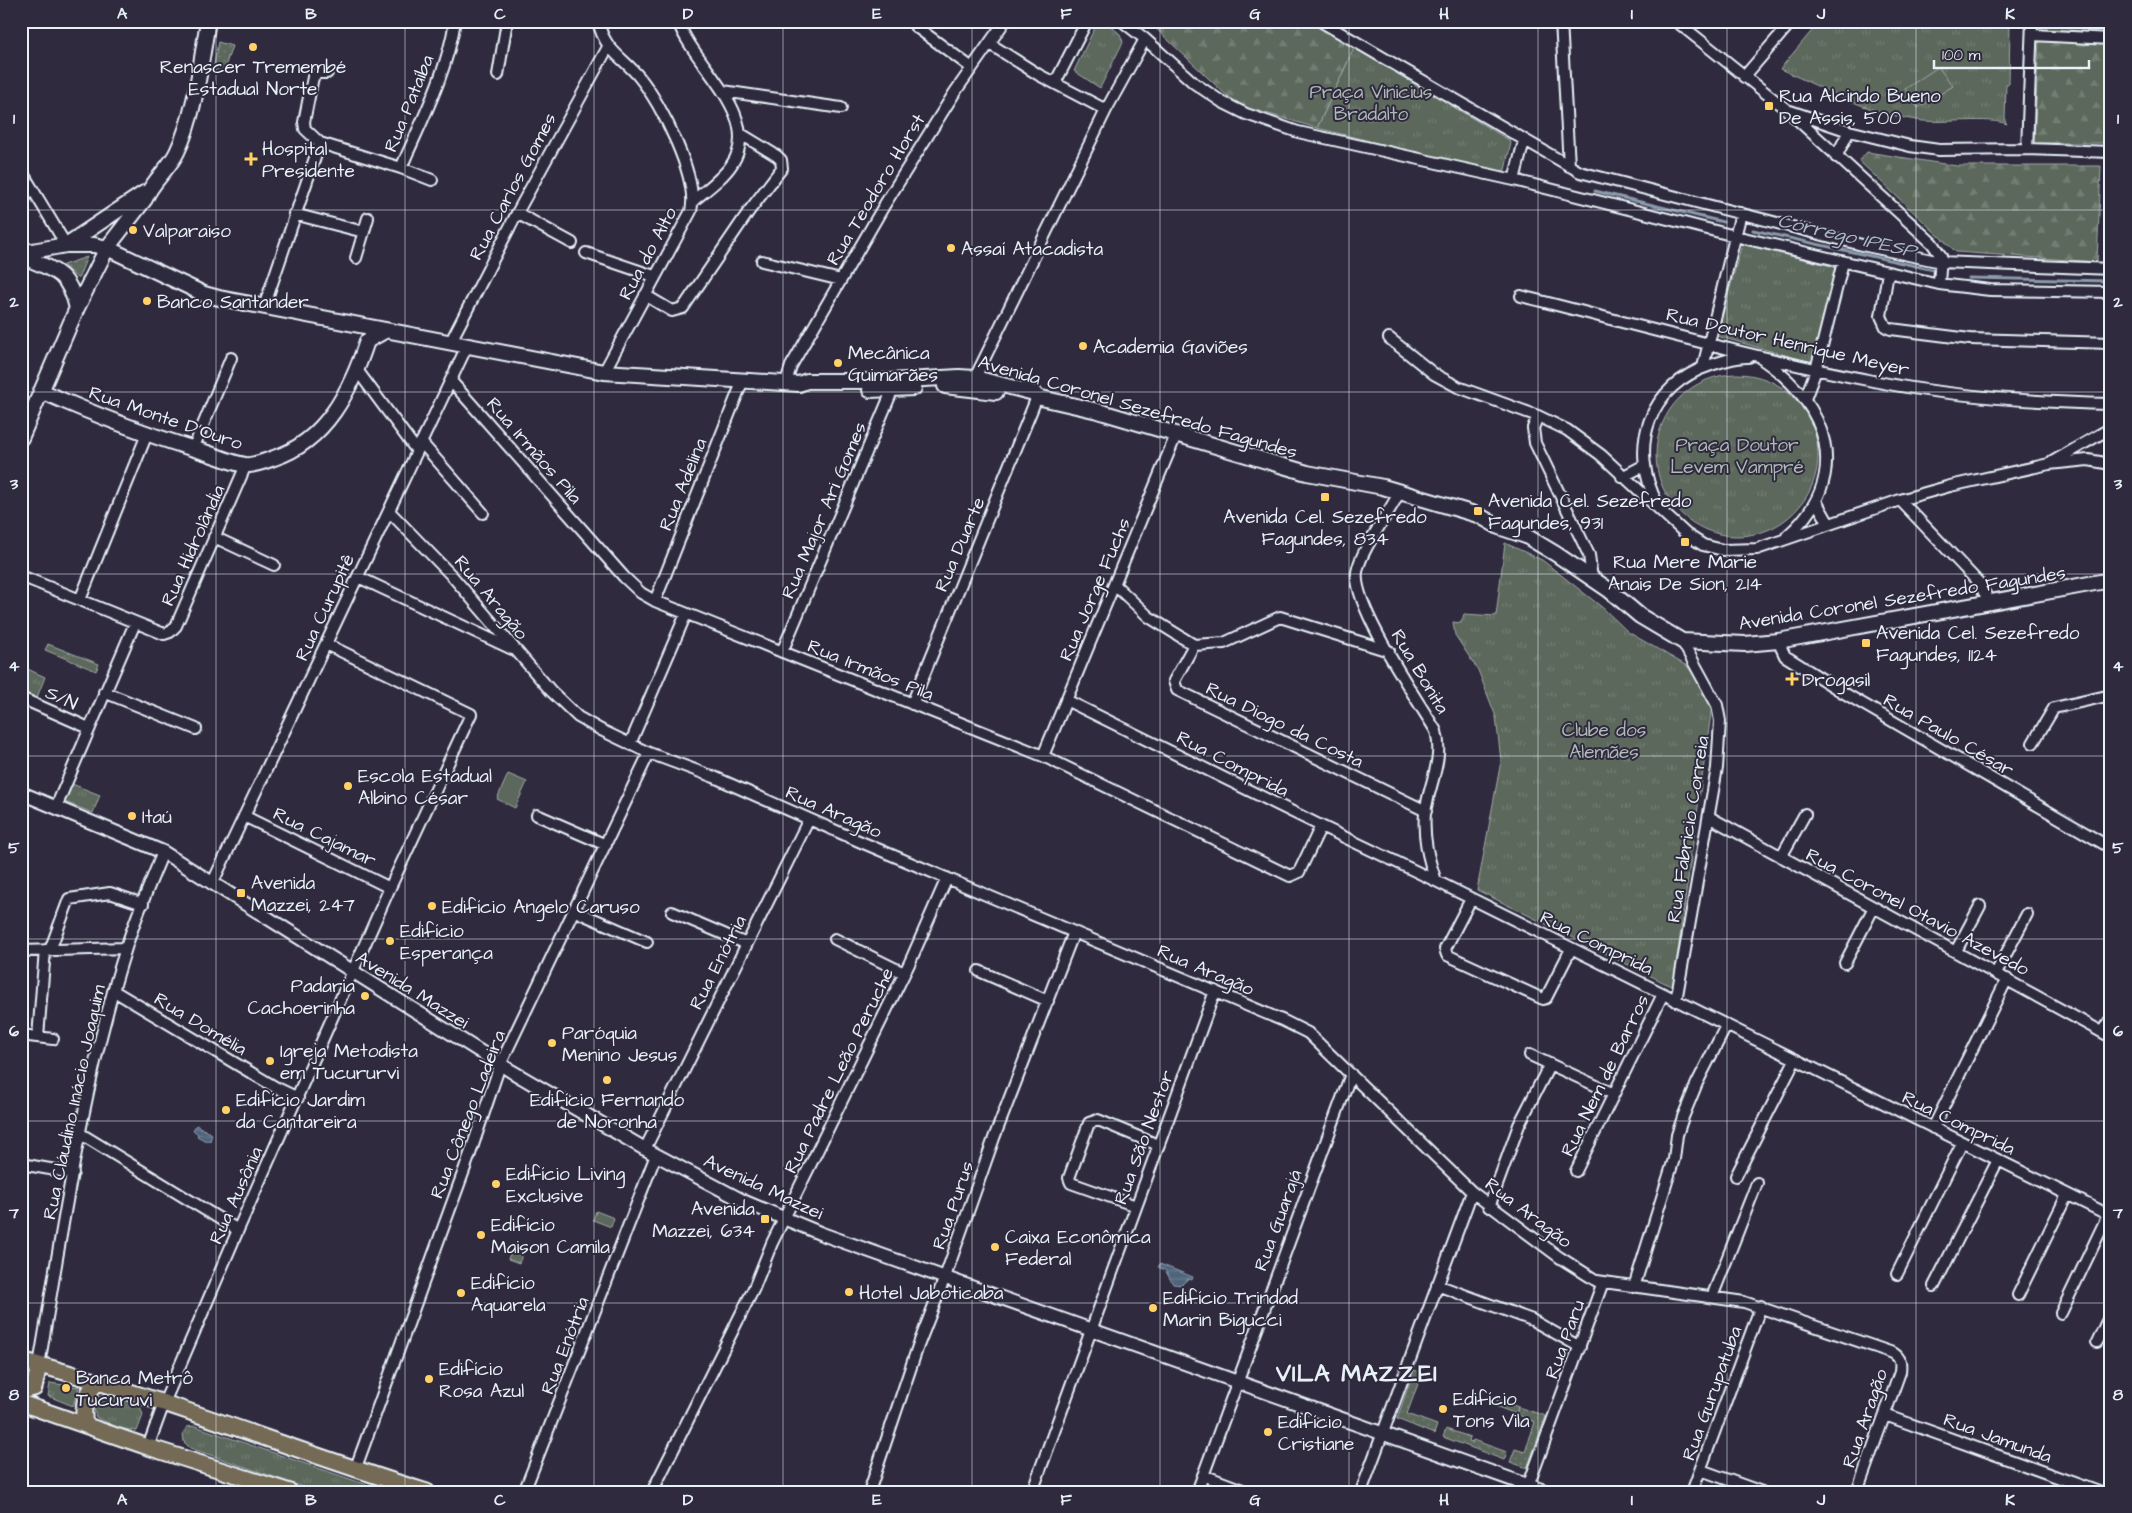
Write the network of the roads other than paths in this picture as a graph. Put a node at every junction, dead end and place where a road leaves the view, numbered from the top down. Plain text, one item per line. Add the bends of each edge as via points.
1 (454, 21) edge
2 (507, 21) edge
3 (598, 21) edge
4 (678, 21) edge
5 (1005, 21) edge
6 (1087, 21) edge
7 (1122, 21) edge
8 (1320, 21) edge
9 (1560, 21) edge
10 (1676, 21) edge
11 (1792, 21) edge
12 (2032, 21) edge
13 (207, 22) edge
14 (1332, 25) edge
15 (915, 26) dead end
16 (2032, 35) junction
17 (1146, 39) junction
18 (2111, 39) edge
19 (990, 44) junction
20 (608, 47) junction
21 (972, 68) junction
22 (327, 73) dead end
23 (498, 75) dead end
24 (1744, 77) junction
25 (1055, 83) junction
26 (723, 91) junction
27 (841, 108) dead end
28 (1106, 110) junction
29 (1787, 110) junction
30 (1849, 131) junction
31 (741, 134) junction
32 (1524, 141) junction
33 (320, 143) junction
34 (2027, 149) junction
35 (2111, 152) edge
36 (1836, 157) junction
37 (1569, 166) junction
38 (401, 168) junction
39 (21, 170) edge
40 (432, 180) dead end
41 (1514, 180) junction
42 (149, 190) junction
43 (693, 201) junction
44 (516, 213) junction
45 (294, 214) junction
46 (1740, 215) junction
47 (368, 218) dead end
48 (364, 232) junction
49 (1735, 233) junction
50 (572, 243) dead end
51 (66, 245) junction
52 (107, 248) junction
53 (586, 253) dead end
54 (21, 254) edge
55 (356, 258) dead end
56 (762, 261) dead end
57 (1843, 262) junction
58 (1941, 264) junction
59 (2111, 270) edge
60 (1888, 272) junction
61 (654, 276) junction
62 (841, 280) junction
63 (1939, 281) junction
64 (2111, 292) edge
65 (645, 295) junction
66 (1521, 296) dead end
67 (264, 307) junction
68 (77, 308) junction
69 (359, 326) junction
70 (385, 331) junction
71 (1388, 338) dead end
72 (367, 341) junction
73 (450, 342) junction
74 (1709, 343) junction
75 (2111, 343) edge
76 (467, 346) junction
77 (1758, 357) junction
78 (231, 358) dead end
79 (1703, 367) junction
80 (356, 370) junction
81 (1816, 370) junction
82 (604, 372) junction
83 (743, 380) junction
84 (451, 381) junction
85 (793, 383) junction
86 (973, 383) junction
87 (890, 386) junction
88 (42, 391) junction
89 (1037, 397) junction
90 (1805, 399) junction
91 (2111, 404) edge
92 (1538, 416) junction
93 (2111, 428) edge
94 (147, 434) junction
95 (1176, 435) junction
96 (21, 438) edge
97 (419, 447) junction
98 (193, 449) junction
99 (2049, 464) junction
100 (2111, 464) edge
101 (246, 465) junction
102 (1645, 465) junction
103 (1622, 477) junction
104 (1398, 495) junction
105 (1900, 500) junction
106 (1817, 503) junction
107 (1660, 509) junction
108 (389, 511) junction
109 (483, 513) dead end
110 (1829, 524) junction
111 (214, 537) junction
112 (1783, 540) junction
113 (274, 565) dead end
114 (21, 576) edge
115 (358, 577) junction
116 (1592, 579) junction
117 (2111, 580) edge
118 (1115, 585) junction
119 (80, 600) junction
120 (655, 601) junction
121 (1990, 603) junction
122 (686, 614) junction
123 (135, 623) junction
124 (1682, 640) junction
125 (1778, 640) junction
126 (326, 644) junction
127 (1194, 645) junction
128 (513, 649) junction
129 (1389, 651) junction
130 (782, 652) junction
131 (104, 692) junction
132 (2111, 695) edge
133 (21, 698) edge
134 (1066, 700) junction
135 (912, 704) junction
136 (89, 728) junction
137 (196, 729) dead end
138 (2033, 743) dead end
139 (630, 744) junction
140 (649, 753) junction
141 (1043, 756) junction
142 (21, 793) edge
143 (56, 807) junction
144 (1426, 811) junction
145 (1805, 814) dead end
146 (537, 815) dead end
147 (244, 816) junction
148 (1709, 818) junction
149 (809, 819) junction
150 (1321, 826) junction
151 (606, 845) junction
152 (2111, 848) edge
153 (163, 852) junction
154 (1782, 857) junction
155 (947, 878) junction
156 (1436, 880) junction
157 (212, 884) junction
158 (390, 888) junction
159 (1471, 898) junction
160 (143, 904) junction
161 (1980, 906) dead end
162 (1874, 907) junction
163 (575, 912) junction
164 (672, 912) dead end
165 (2028, 914) dead end
166 (1074, 932) junction
167 (835, 940) dead end
168 (648, 942) dead end
169 (747, 944) junction
170 (126, 948) junction
171 (1571, 949) junction
172 (47, 950) junction
173 (21, 951) edge
174 (1956, 951) junction
175 (1845, 963) dead end
176 (979, 971) dead end
177 (353, 973) junction
178 (1996, 973) junction
179 (904, 974) junction
180 (2007, 979) junction
181 (114, 990) junction
182 (1214, 991) junction
183 (1663, 994) junction
184 (1048, 1001) junction
185 (1676, 1001) junction
186 (2111, 1019) edge
187 (1726, 1026) junction
188 (2107, 1034) edge
189 (21, 1035) edge
190 (38, 1037) junction
191 (53, 1039) dead end
192 (1530, 1055) dead end
193 (1796, 1060) junction
194 (1550, 1064) junction
195 (500, 1065) junction
196 (1351, 1074) junction
197 (1614, 1094) junction
198 (298, 1098) junction
199 (1933, 1128) junction
200 (81, 1134) junction
201 (1962, 1143) junction
202 (1158, 1145) junction
203 (651, 1152) junction
204 (1998, 1160) junction
205 (21, 1164) edge
206 (1576, 1171) dead end
207 (74, 1173) junction
208 (1736, 1176) dead end
209 (1757, 1183) dead end
210 (1472, 1192) junction
211 (2067, 1195) junction
212 (1136, 1206) junction
213 (1489, 1207) junction
214 (2109, 1216) edge
215 (784, 1219) junction
216 (238, 1230) junction
217 (1897, 1274) dead end
218 (946, 1277) junction
219 (1603, 1282) junction
220 (1437, 1285) junction
221 (1934, 1286) dead end
222 (1634, 1287) junction
223 (2018, 1295) dead end
224 (1712, 1297) junction
225 (1761, 1306) junction
226 (2061, 1313) dead end
227 (2111, 1313) edge
228 (1091, 1329) junction
229 (2097, 1342) dead end
230 (1580, 1347) junction
231 (21, 1360) edge
232 (39, 1365) junction
233 (98, 1382) junction
234 (1237, 1382) junction
235 (21, 1391) edge
236 (21, 1403) edge
237 (164, 1403) junction
238 (1885, 1415) junction
239 (85, 1425) junction
240 (1382, 1434) junction
241 (148, 1447) junction
242 (356, 1470) junction
243 (1701, 1470) junction
244 (1203, 1475) junction
245 (2069, 1487) edge
246 (1528, 1489) edge
247 (290, 1492) edge
248 (427, 1492) edge
249 (524, 1492) edge
250 (652, 1492) edge
251 (870, 1492) edge
252 (1032, 1492) edge
253 (1197, 1492) edge
254 (1248, 1492) edge
255 (1362, 1492) edge
256 (1547, 1492) edge
257 (1692, 1492) edge
258 (1762, 1492) edge
259 (1857, 1492) edge
260 (2099, 1492) edge

1 - 38 street, Rua Pataíba via 446,60
2 - 23 street
3 - 20 street, Rua do Alto
4 - 26 street via 688,42
5 - 19 street, Rua Teodoro Horst
6 - 25 street
7 - 17 street
8 - 14 street
9 - 37 street
10 - 24 street
11 - 24 street
12 - 16 street
13 - 42 main road via 183,137 176,154
14 - 32 street
15 - 21 street
16 - 18 street
16 - 34 street
17 - 28 street
17 - 41 street via 1194,82 1246,114 1298,132
19 - 21 street, Rua Teodoro Horst
19 - 25 street
20 - 43 street, Rua do Alto via 640,78 654,101 677,147 691,185
20 - 44 street, Rua Carlos Gomes
21 - 62 street, Rua Teodoro Horst via 885,204
22 - 33 street via 313,77 304,122 306,129
24 - 29 street
25 - 28 street
26 - 27 street
26 - 31 street via 737,117
28 - 86 street
29 - 30 street
29 - 36 street
30 - 34 street via 1940,150
30 - 36 street
31 - 43 street via 739,153 732,166
31 - 65 street via 777,156 782,168 683,308 672,311
32 - 37 street
32 - 41 street
33 - 38 street
33 - 45 street
34 - 35 street
36 - 58 street via 1932,243
37 - 46 street via 1580,172
38 - 40 street
39 - 51 street
41 - 49 street
42 - 51 main road
42 - 52 main road
43 - 61 street, Rua do Alto via 691,211
44 - 50 street
44 - 73 street, Rua Carlos Gomes
45 - 48 street
45 - 67 street
46 - 49 street
46 - 58 street
47 - 48 street
48 - 55 street
49 - 57 street
49 - 74 street
51 - 52 main road
51 - 54 main road
52 - 67 main road via 204,294
52 - 68 main road
53 - 61 street
54 - 68 main road via 68,281
56 - 62 street
57 - 60 street
57 - 81 street
58 - 59 street
58 - 63 street
60 - 63 street
60 - 75 street via 1881,316 1886,327 1891,329 1970,339
61 - 65 street, Rua do Alto
62 - 85 street, Rua Teodoro Horst via 791,366
63 - 64 street via 1990,290
65 - 82 street, Rua do Alto
66 - 74 street, Rua Doutor Henrique Meyer
67 - 69 main road
68 - 88 main road
69 - 70 main road
69 - 72 main road
70 - 72 main road
70 - 73 main road
71 - 92 street via 1434,374 1458,387
72 - 80 main road, Rua Monte D'Ouro
73 - 76 main road
74 - 77 street, Rua Doutor Henrique Meyer
74 - 79 street
76 - 82 main road
76 - 84 street, Rua Curupitê
77 - 79 street via 1744,356
77 - 81 street, Rua Doutor Henrique Meyer
77 - 90 street via 1781,373
78 - 98 street
79 - 102 street via 1674,384 1663,395 1647,426
80 - 97 street
80 - 101 main road, Rua Monte D'Ouro via 327,422 309,441 288,454
81 - 90 street
81 - 91 street, Rua Doutor Henrique Meyer via 1880,383 2002,399
82 - 83 main road
83 - 85 main road
83 - 120 street, Rua Adelina
84 - 97 street, Rua Curupitê
84 - 120 street, Rua Irmãos Pìla via 624,577 640,593
85 - 87 main road, Avenida Coronel Sezefredo Fagundes via 807,390
86 - 87 main road, Avenida Coronel Sezefredo Fagundes
86 - 89 main road, Avenida Coronel Sezefredo Fagundes via 1032,399
87 - 130 street, Rua Major Ari Gomes via 890,396
88 - 94 main road, Rua Monte D'Ouro
88 - 96 main road
89 - 95 main road, Avenida Coronel Sezefredo Fagundes via 1067,402
89 - 135 street, Rua Duarte
90 - 106 street via 1822,429 1827,446 1826,467
92 - 103 street via 1581,439
92 - 116 street via 1532,428 1535,443 1589,555
93 - 99 street
94 - 98 main road, Rua Monte D'Ouro
94 - 119 street
95 - 104 main road, Avenida Coronel Sezefredo Fagundes via 1307,473
95 - 118 street, Rua Jorge Fuchs
97 - 108 street, Rua Curupitê
97 - 109 street
98 - 101 main road, Rua Monte D'Ouro
99 - 100 street via 2088,460
99 - 105 street
101 - 111 street, Rua Hidrolândia
102 - 103 street
102 - 107 street
103 - 107 street
104 - 116 main road, Avenida Coronel Sezefredo Fagundes via 1478,515 1499,527 1526,536
104 - 129 street, Rua Bonita via 1365,550 1357,572 1359,594
105 - 110 street
105 - 121 street via 1979,583
106 - 110 street
106 - 112 street
107 - 112 street via 1703,545 1740,551
108 - 115 street, Rua Curupitê
108 - 128 street, Rua Aragão via 453,577
110 - 112 street
111 - 113 street
111 - 123 street, Rua Hidrolândia via 176,626 164,634
114 - 119 street
115 - 126 street, Rua Curupitê
115 - 128 street
116 - 124 main road, Avenida Coronel Sezefredo Fagundes via 1640,616
117 - 121 main road, Avenida Coronel Sezefredo Fagundes
118 - 127 street via 1149,617
118 - 134 street, Rua Jorge Fuchs
119 - 123 street
120 - 122 street, Rua Irmãos Pìla
121 - 125 main road, Avenida Coronel Sezefredo Fagundes
122 - 130 street, Rua Irmãos Pìla
122 - 139 street
123 - 131 street
124 - 125 main road, Avenida Coronel Sezefredo Fagundes via 1745,644
124 - 148 street, Rua Fabricio Correia via 1716,705 1720,722
125 - 152 street, Rua Paulo César via 1785,656 1844,693
126 - 147 street, Rua Curupitê
126 - 158 street, Rua Ausônia via 471,714
127 - 129 street via 1224,643 1280,617
127 - 144 street, Rua Diogo da Costa via 1174,681 1177,690
128 - 139 street, Rua Aragão via 578,717
129 - 144 street, Rua Bonita via 1436,731 1440,744
130 - 135 street, Rua Irmãos Pìla
131 - 136 street
131 - 137 street
132 - 138 street via 2054,708
133 - 136 street, S/N
134 - 141 street, Rua Jorge Fuchs
134 - 150 street, Rua Comprida
135 - 141 street, Rua Irmãos Pìla
136 - 143 street
139 - 140 street, Rua Aragão
140 - 149 street, Rua Aragão via 714,777
140 - 151 street, Rua Cônego Ladeira
141 - 150 street, Rua Irmãos Pìla via 1290,876 1299,872
142 - 143 street, Avenida Mazzei
143 - 153 street, Avenida Mazzei
144 - 156 street, Rua Bonita via 1426,854
145 - 154 street
146 - 151 street
147 - 157 street, Rua Curupitê
147 - 158 street, Rua Cajamar
148 - 154 street, Rua Coronel Otavio Azevedo
148 - 185 street, Rua Fabricio Correia
149 - 155 street, Rua Aragão
149 - 169 street, Rua Enótria
150 - 156 street, Rua Comprida
151 - 163 street, Rua Cônego Ladeira
153 - 157 street, Avenida Mazzei
153 - 160 street, Rua Cláudino Inácio Joaquim
154 - 162 street, Rua Coronel Otavio Azevedo
155 - 166 street, Rua Aragão
155 - 179 street, Rua Padre Leão Peruche
156 - 159 street, Rua Comprida
157 - 177 street, Avenida Mazzei
158 - 177 street, Rua Ausônia
159 - 171 street, Rua Comprida
159 - 171 street via 1445,949 1447,955 1543,999
160 - 170 street, Rua Cláudino Inácio Joaquim
160 - 172 street via 110,893 69,899
161 - 174 street
162 - 174 street, Rua Coronel Otavio Azevedo
162 - 175 street
163 - 168 street
163 - 195 street, Rua Cônego Ladeira
164 - 169 street
165 - 178 street
166 - 182 street, Rua Aragão
166 - 184 street, Rua Purus
167 - 179 street
169 - 203 street, Rua Enótria
170 - 172 street
170 - 181 street, Rua Cláudino Inácio Joaquim
171 - 183 street, Rua Comprida
172 - 173 street
172 - 190 street
174 - 178 street, Rua Coronel Otavio Azevedo
176 - 184 street
177 - 195 street, Avenida Mazzei
177 - 198 street, Rua Ausônia
178 - 180 street, Rua Coronel Otavio Azevedo
179 - 215 street, Rua Padre Leão Peruche
180 - 188 street, Rua Coronel Otavio Azevedo
180 - 199 street
181 - 198 street, Rua Domélia via 275,1088
181 - 200 street, Rua Cláudino Inácio Joaquim
182 - 196 street, Rua Aragão via 1308,1033
182 - 202 street, Rua São Nestor
183 - 185 street, Rua Comprida
183 - 197 street, Rua Nem de Barros
184 - 218 street, Rua Purus via 994,1138
185 - 187 street, Rua Comprida
186 - 188 street
187 - 193 street, Rua Comprida
187 - 222 street via 1689,1102 1677,1135 1674,1159
189 - 190 street
190 - 191 street
192 - 194 street
193 - 199 street, Rua Comprida
193 - 208 street
194 - 197 street
194 - 213 street via 1519,1125
195 - 203 street, Avenida Mazzei
195 - 242 street, Rua Cônego Ladeira
196 - 210 street, Rua Aragão
196 - 234 street, Rua Guarajá
197 - 206 street, Rua Nem de Barros
198 - 216 street, Rua Ausônia
199 - 201 street, Rua Comprida
200 - 207 street, Rua Cláudino Inácio Joaquim
200 - 216 street
201 - 204 street, Rua Comprida
201 - 217 street
202 - 212 street, Rua São Nestor
202 - 212 street via 1098,1120 1089,1122 1069,1178 1071,1183
203 - 215 street, Avenida Mazzei
203 - 249 street, Rua Enótria
204 - 211 street, Rua Comprida
204 - 221 street
205 - 207 street
207 - 232 street, Rua Cláudino Inácio Joaquim
209 - 224 street
210 - 213 street, Rua Aragão
210 - 220 street
211 - 214 street, Rua Comprida
211 - 223 street
212 - 228 street, Rua São Nestor
213 - 219 street, Rua Aragão via 1559,1257
214 - 226 street
215 - 218 street, Avenida Mazzei
215 - 250 street, Rua Padre Leão Peruche via 754,1288
216 - 237 street, Rua Ausônia
218 - 228 street, Avenida Mazzei
218 - 251 street, Rua Purus via 918,1346
219 - 222 street, Rua Aragão
219 - 230 street, Rua Paru
220 - 230 street via 1532,1320
220 - 240 street
222 - 224 street, Rua Aragão
224 - 225 street, Rua Aragão
225 - 238 street, Rua Aragão via 1883,1348 1898,1357 1900,1372
225 - 243 street, Rua Gurupatuba
227 - 229 street
228 - 234 street, Avenida Mazzei
228 - 252 street, Rua São Nestor
230 - 246 street, Rua Paru
231 - 232 main road
232 - 233 main road
232 - 235 main road via 34,1388
233 - 237 main road
233 - 239 main road via 84,1399
234 - 240 street, Avenida Mazzei
234 - 244 street, Rua Guarajá
236 - 239 main road
237 - 241 street, Rua Ausônia
237 - 242 main road
238 - 245 street, Rua Jamunda
238 - 259 street, Rua Aragão
239 - 241 main road
240 - 246 street, Avenida Mazzei
240 - 255 street
241 - 247 main road
242 - 248 main road
243 - 257 street, Rua Gurupatuba
243 - 258 street
244 - 253 street, Rua Guarajá
244 - 254 street
245 - 260 street, Rua Jamunda
246 - 256 street, Avenida Mazzei

